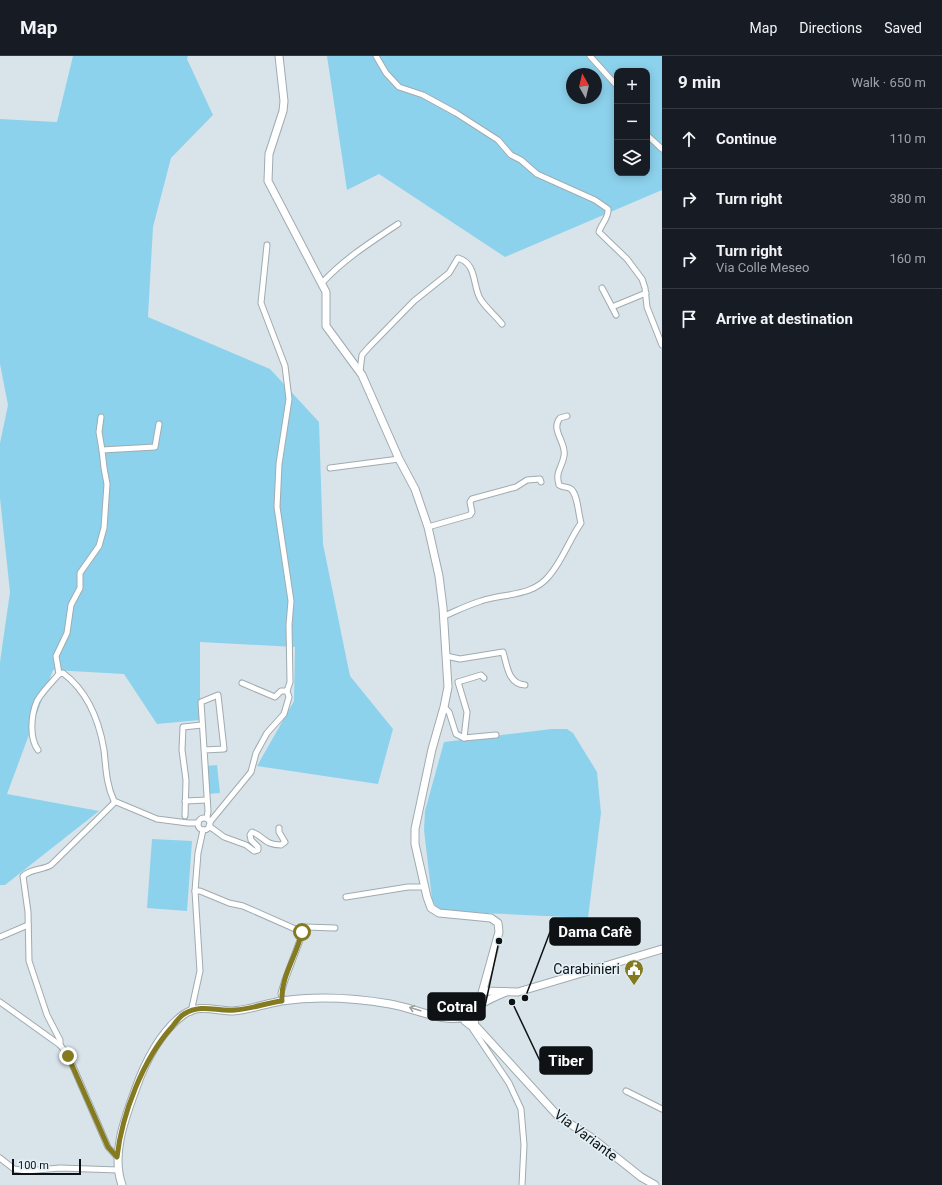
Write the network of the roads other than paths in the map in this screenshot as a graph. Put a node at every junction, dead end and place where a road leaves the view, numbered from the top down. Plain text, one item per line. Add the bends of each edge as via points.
1 (279, 56) edge
2 (376, 56) edge
3 (590, 56) edge
4 (614, 83) edge
5 (650, 138) edge
6 (662, 149) edge
7 (398, 224) dead end
8 (267, 245) dead end
9 (322, 283) junction
10 (602, 288) dead end
11 (646, 293) junction
12 (612, 307) junction
13 (616, 315) dead end
14 (502, 324) dead end
15 (662, 345) edge
16 (360, 371) junction
17 (567, 416) dead end
18 (102, 417) dead end
19 (159, 424) dead end
20 (102, 450) junction
21 (399, 459) junction
22 (330, 468) dead end
23 (541, 482) dead end
24 (428, 527) junction
25 (444, 616) junction
26 (446, 656) junction
27 (59, 674) junction
28 (484, 678) dead end
29 (242, 683) dead end
30 (525, 685) dead end
31 (287, 691) junction
32 (444, 707) junction
33 (202, 725) junction
34 (496, 735) dead end
35 (464, 738) junction
36 (38, 750) dead end
37 (204, 750) junction
38 (207, 800) junction
39 (185, 801) junction
40 (115, 802) junction
41 (185, 816) dead end
42 (198, 822) junction
43 (209, 822) junction
44 (279, 828) dead end
45 (203, 830) junction
46 (425, 887) junction
47 (195, 891) junction
48 (346, 898) dead end
49 (28, 925) junction
50 (335, 928) dead end
51 (302, 932) junction
52 (0, 937) edge
53 (662, 949) edge
54 (486, 982) junction
55 (483, 991) junction
56 (495, 993) junction
57 (282, 1001) junction
58 (0, 1002) edge
59 (478, 1006) junction
60 (191, 1012) junction
61 (470, 1021) junction
62 (60, 1045) junction
63 (626, 1091) dead end
64 (662, 1109) edge
65 (117, 1157) junction
66 (0, 1158) edge
67 (118, 1170) junction
68 (122, 1185) edge
69 (522, 1185) edge
70 (655, 1185) edge

1 - 9 main road via 284,101 270,154 268,181
2 - 11 street via 386,73 399,86 423,95 456,113 498,140 511,155 537,174 608,208 600,232 627,259 642,279
3 - 4 street
5 - 6 street
7 - 9 street via 354,254
8 - 31 street via 262,303 285,366 289,398 279,464 277,507 291,601 290,682
9 - 16 main road via 327,296 326,326
10 - 12 street
11 - 12 street
11 - 15 street via 647,307
12 - 13 street
14 - 16 street via 481,300 473,271 458,258 449,273 414,301 369,347 362,356
16 - 21 main road
17 - 25 street via 560,418 557,423 558,437 565,451 557,477 559,485 572,490 577,498 581,523 566,550 550,576 537,587 524,593 482,600
18 - 20 street via 99,432
19 - 20 street via 155,447
20 - 27 street via 108,484 104,528 99,546 80,573 80,588 71,605 67,632 56,656
21 - 22 street
21 - 24 main road via 417,493
23 - 24 street via 540,479 527,480 516,487 472,499 470,515
24 - 25 main road via 439,576
25 - 26 main road
26 - 30 street via 460,659 503,652 511,678 518,684
26 - 32 main road via 448,687
27 - 36 street via 38,700 35,708 32,732 33,743
27 - 40 street via 63,673 76,682 94,714 101,737 109,791
28 - 35 street via 481,675 458,682 467,712
29 - 31 street via 276,697 281,691
31 - 43 street via 290,697 284,714 267,733 256,753 251,772
32 - 35 street via 449,712 456,734
32 - 46 main road via 416,821 416,844
33 - 37 street
33 - 37 street via 201,702 218,694 224,749
33 - 39 street via 183,727
34 - 35 street
37 - 38 street
38 - 39 street
38 - 43 street
39 - 41 street
40 - 42 street via 157,819
40 - 49 street via 51,865 43,870 27,872 23,876
42 - 43 street via 202,818
42 - 45 street
43 - 44 street via 224,837 254,851 258,850 258,847 251,840 252,832 264,842 281,845 285,842
43 - 45 street
45 - 47 street via 198,852
46 - 48 street via 408,887
46 - 54 main road via 430,905 436,912 482,916 497,921 499,932
47 - 51 street via 229,904 243,906
47 - 60 street via 200,972
49 - 52 street
49 - 62 street via 29,961
50 - 51 street via 308,926
51 - 57 street via 281,993
53 - 56 main road via 518,992
54 - 55 main road
54 - 56 main road
55 - 56 main road
55 - 59 main road
56 - 59 main road
57 - 60 main road via 233,1011 208,1008
61 -> 57 main road via 447,1019 388,1004 331,999
58 - 62 street
59 - 61 main road
60 - 65 main road via 184,1014 164,1036 148,1060 133,1095
61 - 69 street via 510,1083 521,1109 524,1145
61 - 70 main road, Via Variante via 558,1116
62 - 65 street via 76,1071 91,1112 108,1147
63 - 64 street
65 - 67 main road
66 - 67 street via 14,1169 26,1171 67,1168
67 - 68 main road

